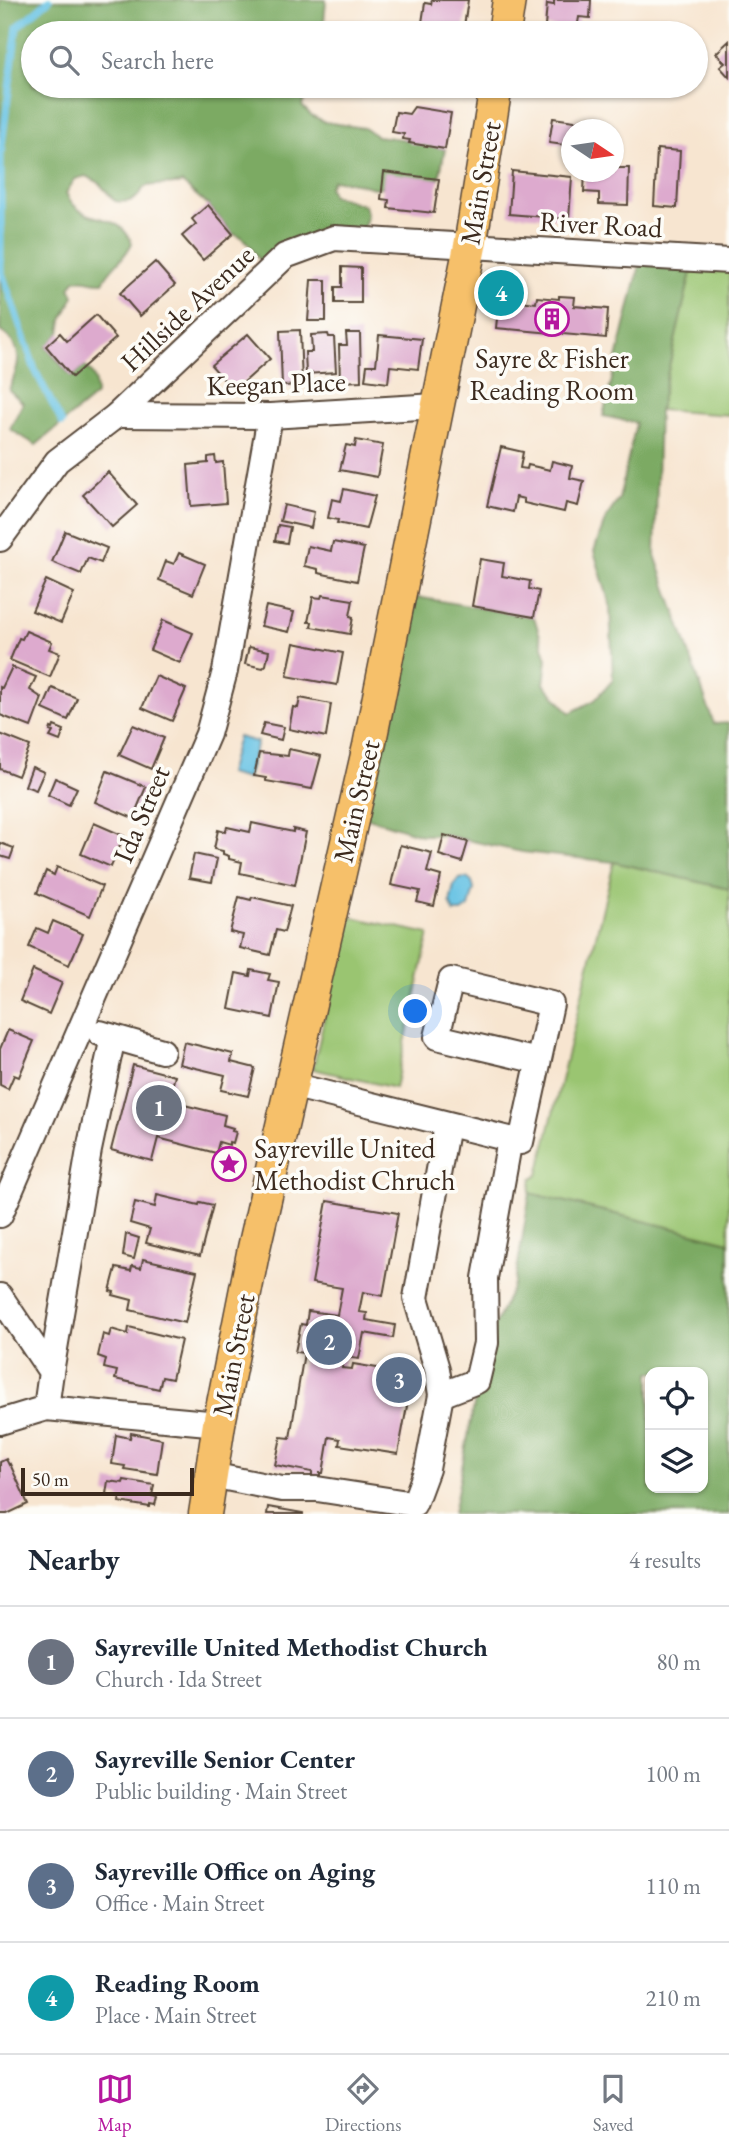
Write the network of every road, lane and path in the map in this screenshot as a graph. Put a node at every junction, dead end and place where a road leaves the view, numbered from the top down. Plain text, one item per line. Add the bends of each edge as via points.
1 (509, 0) edge
2 (505, 21) edge
3 (494, 98) edge
4 (470, 246) junction
5 (729, 261) edge
6 (436, 406) junction
7 (117, 415) junction
8 (270, 416) junction
9 (0, 539) edge
10 (82, 1028) junction
11 (113, 1037) junction
12 (162, 1051) dead end
13 (538, 1061) junction
14 (291, 1085) junction
15 (447, 1125) junction
16 (510, 1139) junction
17 (0, 1215) edge
18 (0, 1296) edge
19 (51, 1372) junction
20 (441, 1395) junction
21 (46, 1408) junction
22 (0, 1422) edge
23 (219, 1423) junction
24 (211, 1475) junction
25 (413, 1509) edge
26 (205, 1514) edge

1 - 2 main road
3 - 4 main road, Main Street
4 - 5 street, River Road
4 - 6 main road, Main Street
4 - 7 street, Hillside Avenue via 334,238 285,256
6 - 8 street, Keegan Place
6 - 14 main road, Main Street via 369,746
7 - 8 street, Keegan Place
7 - 9 street, Hillside Avenue via 57,461
8 - 10 street, Ida Street via 225,671 208,734
10 - 11 street
10 - 17 street, Ida Street
11 - 12 street
11 - 19 street
13 - 13 street via 551,1004 451,980 438,1037
13 - 16 street via 521,1142
14 - 15 street
14 - 23 main road, Main Street
15 - 16 street
15 - 20 street via 416,1298
16 - 20 street via 485,1278 486,1343 477,1381
18 - 19 street
19 - 21 street
20 - 25 street via 427,1469
21 - 22 street
21 - 23 street
23 - 24 main road, Main Street
24 - 25 street via 282,1489 317,1489
24 - 26 main road, Main Street

